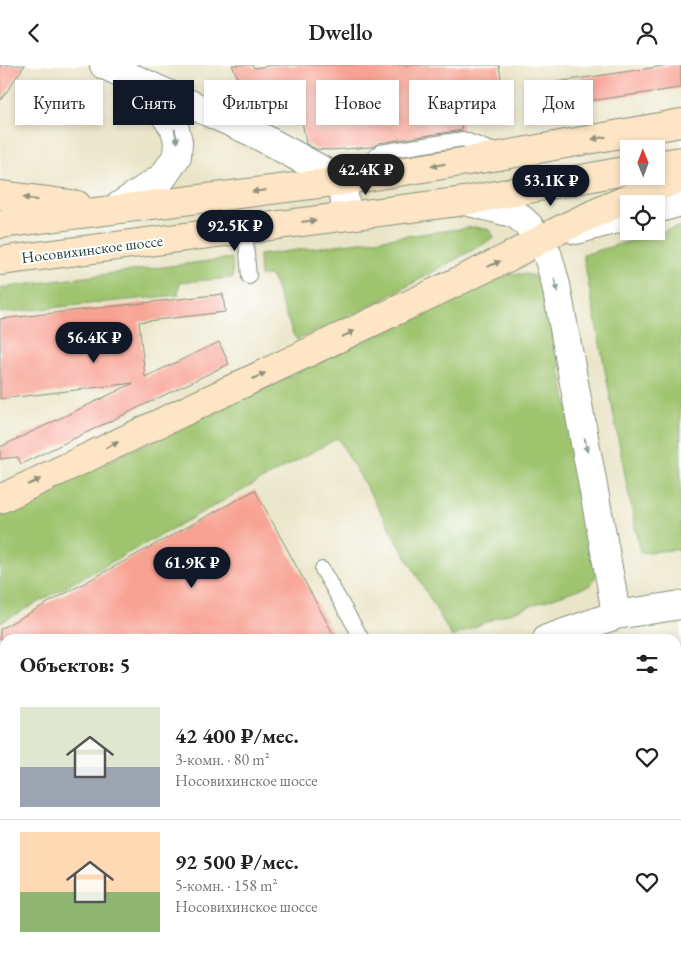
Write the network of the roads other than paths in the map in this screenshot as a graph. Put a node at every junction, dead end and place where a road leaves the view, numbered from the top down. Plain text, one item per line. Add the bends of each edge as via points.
1 (104, 65) edge
2 (136, 75) edge
3 (681, 123) edge
4 (681, 161) edge
5 (665, 164) edge
6 (620, 173) edge
7 (681, 177) edge
8 (346, 180) junction
9 (0, 195) edge
10 (465, 201) junction
11 (681, 202) edge
12 (665, 206) edge
13 (113, 210) junction
14 (346, 216) junction
15 (620, 218) edge
16 (0, 224) edge
17 (245, 229) junction
18 (538, 240) junction
19 (0, 261) edge
20 (249, 277) dead end
21 (0, 499) edge
22 (322, 569) dead end
23 (681, 605) edge
24 (616, 615) junction
25 (359, 634) edge
26 (562, 634) edge

1 - 2 street
2 - 8 street
2 -> 13 street via 175,129 177,156 163,177
3 -> 8 main road
4 - 5 main road
6 - 10 main road, Носовихинское шоссе
7 - 18 main road
8 -> 13 main road
8 - 14 street
13 -> 9 main road
10 - 14 main road, Носовихинское шоссе
10 - 18 street via 516,214
11 - 12 street
13 - 16 main road
17 -> 14 main road, Носовихинское шоссе
15 - 18 street
17 - 19 main road, Носовихинское шоссе
17 - 20 lane
21 -> 18 main road via 510,257
18 -> 24 street via 548,256 556,285
22 - 25 lane
23 - 24 street
24 - 26 street

